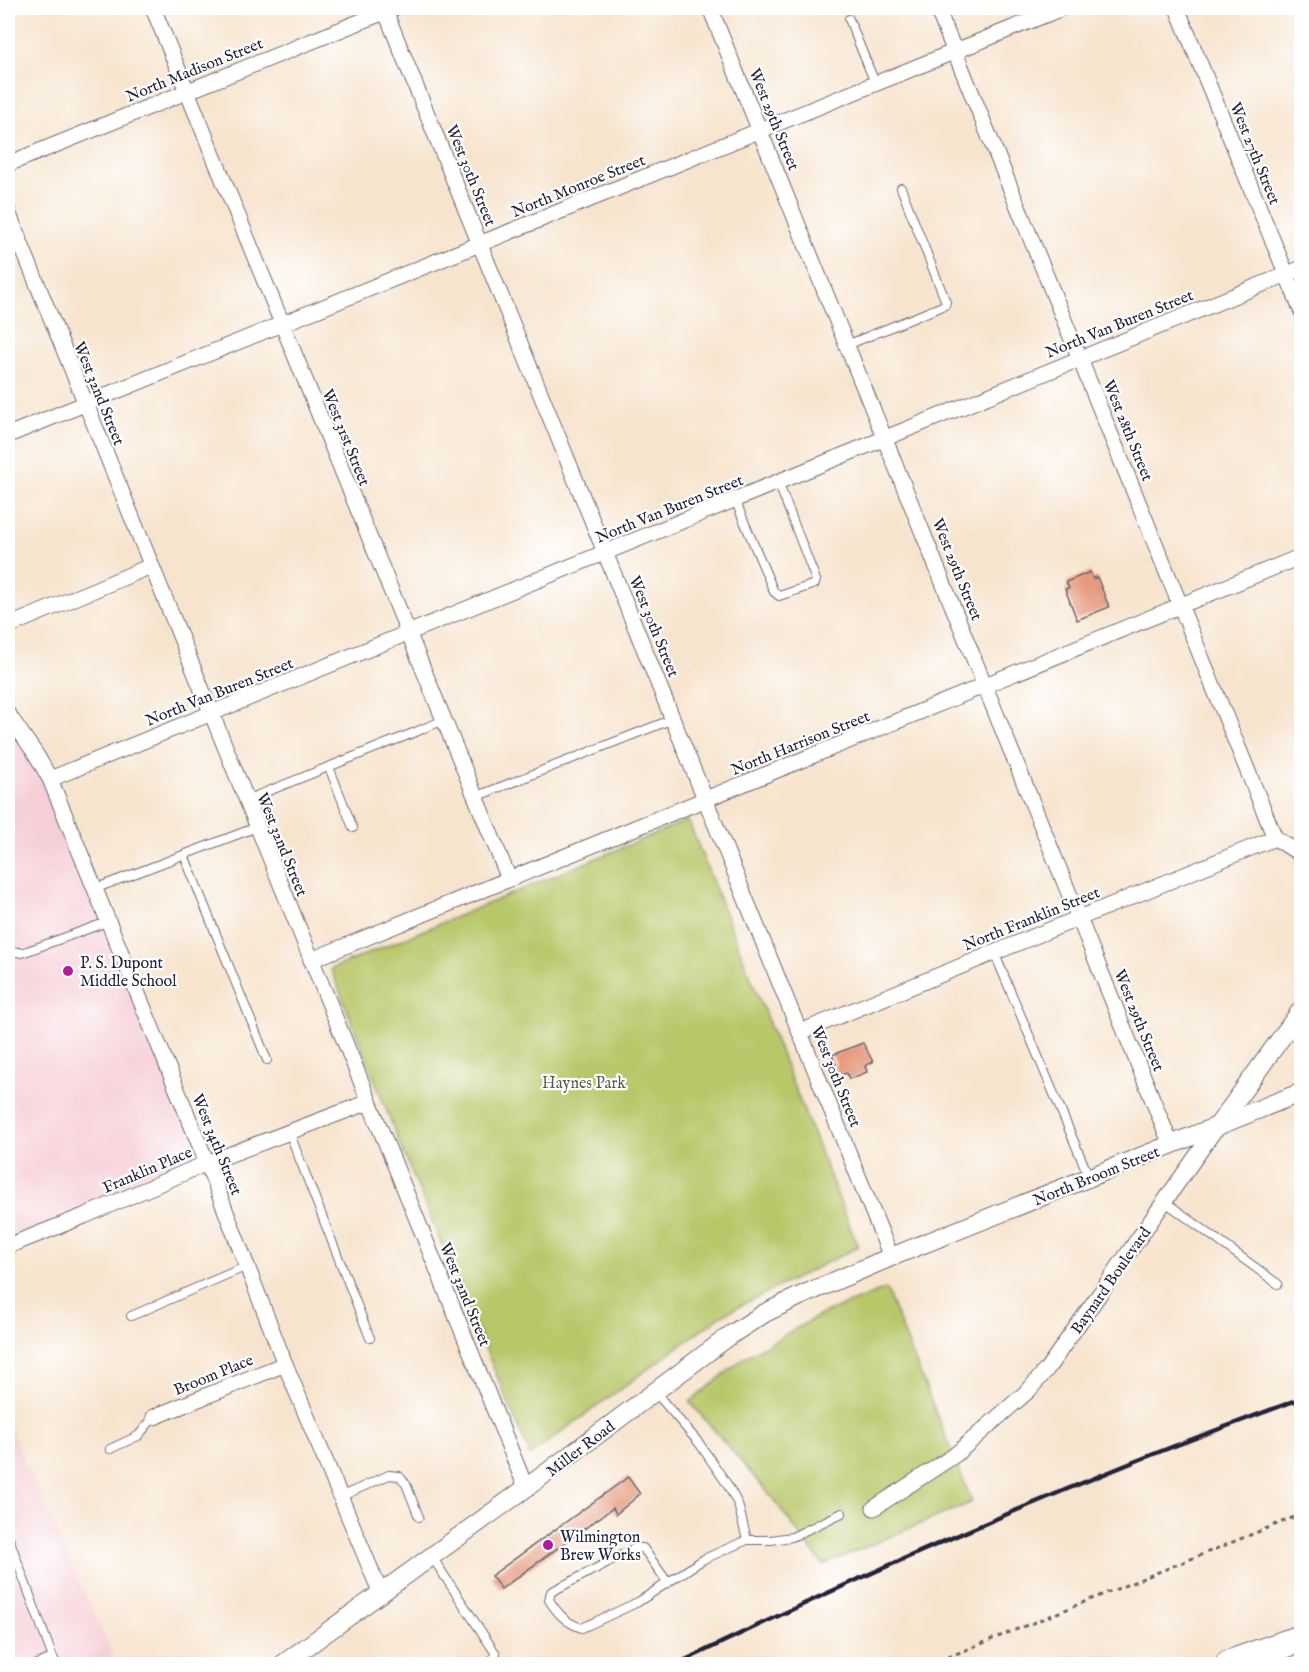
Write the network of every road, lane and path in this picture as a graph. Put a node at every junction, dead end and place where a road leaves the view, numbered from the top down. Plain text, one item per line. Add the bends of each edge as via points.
1 (710, 8) edge
2 (937, 8) edge
3 (1062, 8) edge
4 (1177, 8) edge
5 (156, 9) edge
6 (388, 9) edge
7 (849, 19) dead end
8 (954, 51) junction
9 (875, 83) junction
10 (187, 92) junction
11 (760, 130) junction
12 (8, 164) edge
13 (901, 188) dead end
14 (8, 212) edge
15 (480, 244) junction
16 (1302, 268) edge
17 (1286, 275) junction
18 (1302, 312) edge
19 (282, 324) junction
20 (847, 345) junction
21 (1079, 358) junction
22 (85, 404) junction
23 (8, 435) edge
24 (885, 438) junction
25 (778, 482) junction
26 (735, 500) junction
27 (606, 553) junction
28 (1302, 556) edge
29 (151, 566) junction
30 (1180, 604) junction
31 (8, 626) edge
32 (409, 633) junction
33 (985, 686) junction
34 (8, 714) edge
35 (211, 714) junction
36 (673, 718) junction
37 (444, 720) junction
38 (329, 767) junction
39 (50, 779) junction
40 (476, 797) junction
41 (706, 799) junction
42 (246, 800) junction
43 (257, 827) junction
44 (353, 828) dead end
45 (1275, 838) junction
46 (184, 855) junction
47 (1302, 855) edge
48 (509, 879) junction
49 (94, 889) junction
50 (1079, 917) junction
51 (107, 922) junction
52 (8, 950) edge
53 (994, 952) junction
54 (311, 960) junction
55 (1301, 1010) edge
56 (800, 1032) junction
57 (267, 1060) dead end
58 (1302, 1092) edge
59 (369, 1102) junction
60 (1216, 1128) junction
61 (289, 1132) junction
62 (1171, 1145) junction
63 (207, 1163) junction
64 (1089, 1178) junction
65 (1164, 1201) junction
66 (8, 1246) edge
67 (891, 1257) junction
68 (247, 1266) junction
69 (1278, 1284) dead end
70 (131, 1316) dead end
71 (370, 1338) dead end
72 (285, 1364) junction
73 (655, 1392) junction
74 (154, 1417) joint
75 (110, 1449) dead end
76 (526, 1488) junction
77 (340, 1497) junction
78 (874, 1508) dead end
79 (842, 1513) dead end
80 (1302, 1514) edge
81 (419, 1517) dead end
82 (8, 1536) edge
83 (747, 1540) junction
84 (432, 1557) junction
85 (668, 1583) junction
86 (381, 1594) junction
87 (1302, 1638) edge
88 (54, 1662) edge
89 (37, 1665) edge
90 (283, 1665) edge
91 (489, 1665) edge
92 (931, 1665) edge
93 (1229, 1665) edge

1 - 11 street, West 29th Street
2 - 8 street, West 28th Street
3 - 8 street, North Monroe Street
4 - 17 street, West 27th Street
5 - 10 street, West 31st Street
6 - 10 street, North Madison Street
6 - 15 street, West 30th Street
7 - 9 lane
8 - 9 street, North Monroe Street
8 - 21 street, West 28th Street
9 - 11 street, North Monroe Street
10 - 12 street, North Madison Street
10 - 19 street, West 31st Street
11 - 15 street, North Monroe Street
11 - 20 street, West 29th Street
13 - 20 lane via 945,305
14 - 22 street, West 32nd Street
15 - 19 street, North Monroe Street
15 - 27 street, West 30th Street
16 - 17 street, North Van Buren Street
17 - 18 street, West 27th Street
17 - 21 street, North Van Buren Street
19 - 22 street, North Monroe Street
19 - 32 street, West 31st Street
20 - 24 street, West 29th Street
21 - 24 street, North Van Buren Street
21 - 30 street, West 28th Street
22 - 23 street, North Monroe Street
22 - 29 street, West 32nd Street
24 - 25 street, North Van Buren Street
24 - 33 street, West 29th Street
25 - 26 street, North Van Buren Street
25 - 26 lane via 815,584 778,596 774,592
26 - 27 street, North Van Buren Street
27 - 32 street, North Van Buren Street
27 - 36 street, West 30th Street
28 - 30 street, North Harrison Street
29 - 31 street
29 - 35 street, West 32nd Street
30 - 33 street, North Harrison Street
30 - 45 street, West 28th Street
32 - 35 street, North Van Buren Street
32 - 37 street, West 31st Street
33 - 41 street, North Harrison Street
33 - 50 street, West 29th Street
34 - 39 street, West 34th Street
35 - 39 street, North Van Buren Street
35 - 42 street, West 32nd Street
36 - 40 lane
36 - 41 street, West 30th Street
37 - 38 lane
37 - 40 street, West 31st Street
38 - 42 lane
38 - 44 lane
39 - 49 street, West 34th Street
40 - 48 street, West 31st Street
41 - 48 street, North Harrison Street
41 - 56 street, West 30th Street
42 - 43 street, West 32nd Street
43 - 46 lane
43 - 54 street, West 32nd Street
45 - 47 street
45 - 50 street, North Franklin Street
46 - 49 lane
46 - 57 lane
48 - 54 street, North Harrison Street
49 - 51 street, West 34th Street
50 - 53 street, North Franklin Street
50 - 62 street, West 29th Street
51 - 52 lane via 22,953
51 - 63 street, West 34th Street
53 - 56 street, North Franklin Street
53 - 64 lane
54 - 59 street, West 32nd Street
55 - 60 street, Baynard Boulevard
56 - 67 street, West 30th Street
58 - 60 street, North Broom Street
59 - 61 street, Franklin Place
59 - 76 street, West 32nd Street
60 - 62 street, North Broom Street
60 - 65 street, Baynard Boulevard
61 - 63 street, Franklin Place
61 - 71 lane
62 - 64 street, North Broom Street
63 - 66 street, Franklin Place
63 - 68 street, West 34th Street
64 - 67 street, North Broom Street
65 - 69 lane
65 - 78 street, Baynard Boulevard via 1029,1389 955,1455
67 - 73 street, Miller Road via 765,1313
68 - 70 lane
68 - 72 street, West 34th Street
72 - 74 street, Broom Place
72 - 77 street, West 34th Street
73 - 76 street, Miller Road
73 - 83 lane via 699,1443 727,1484 738,1504
74 - 75 lane via 138,1436
76 - 84 street, Miller Road
77 - 81 lane via 389,1475 399,1476
77 - 86 street, West 34th Street
79 - 83 lane via 792,1537
80 - 92 path
82 - 88 lane
83 - 85 lane via 704,1559
84 - 86 street, Miller Road
84 - 91 lane via 496,1654
85 - 85 lane via 582,1628 557,1613 549,1600 552,1592 635,1548 643,1548
86 - 90 street, Miller Road
87 - 93 highway
88 - 89 lane

